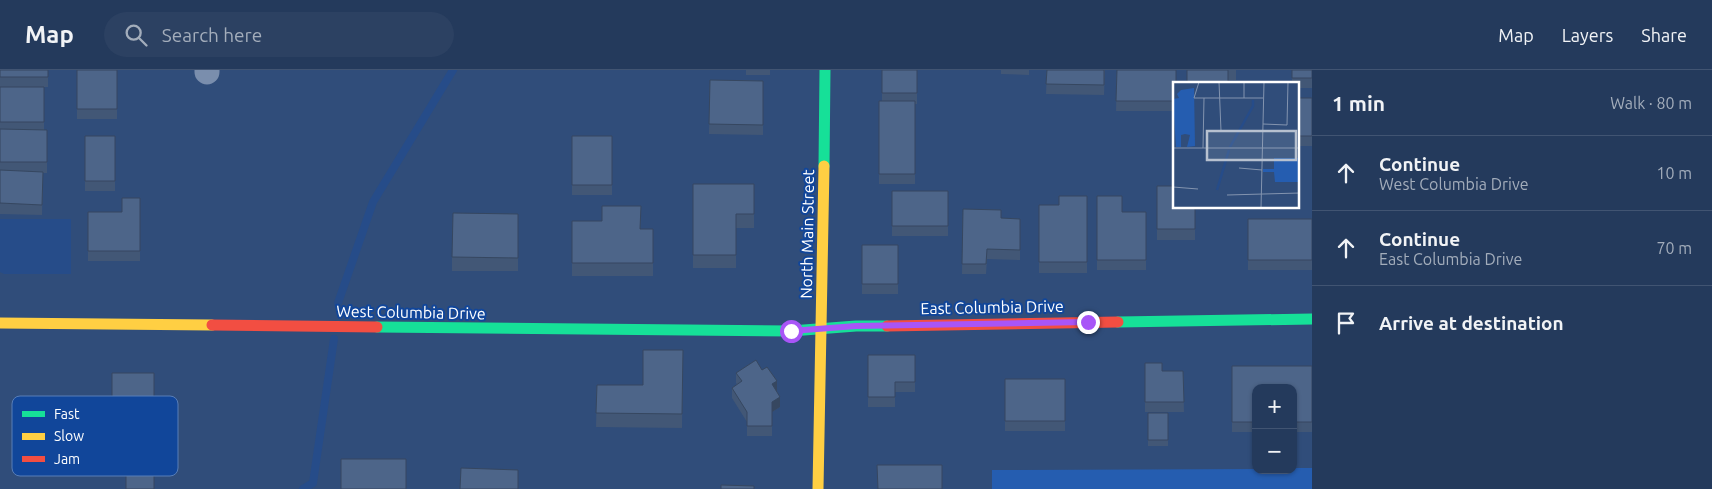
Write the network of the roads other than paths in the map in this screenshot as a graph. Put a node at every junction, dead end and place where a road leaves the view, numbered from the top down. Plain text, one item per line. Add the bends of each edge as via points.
1 (825, 70) edge
2 (1312, 319) edge
3 (0, 323) edge
4 (822, 329) junction
5 (818, 489) edge

1 - 4 street, North Main Street
2 - 4 street, East Columbia Drive
3 - 4 street, West Columbia Drive
4 - 5 street, North Main Street

